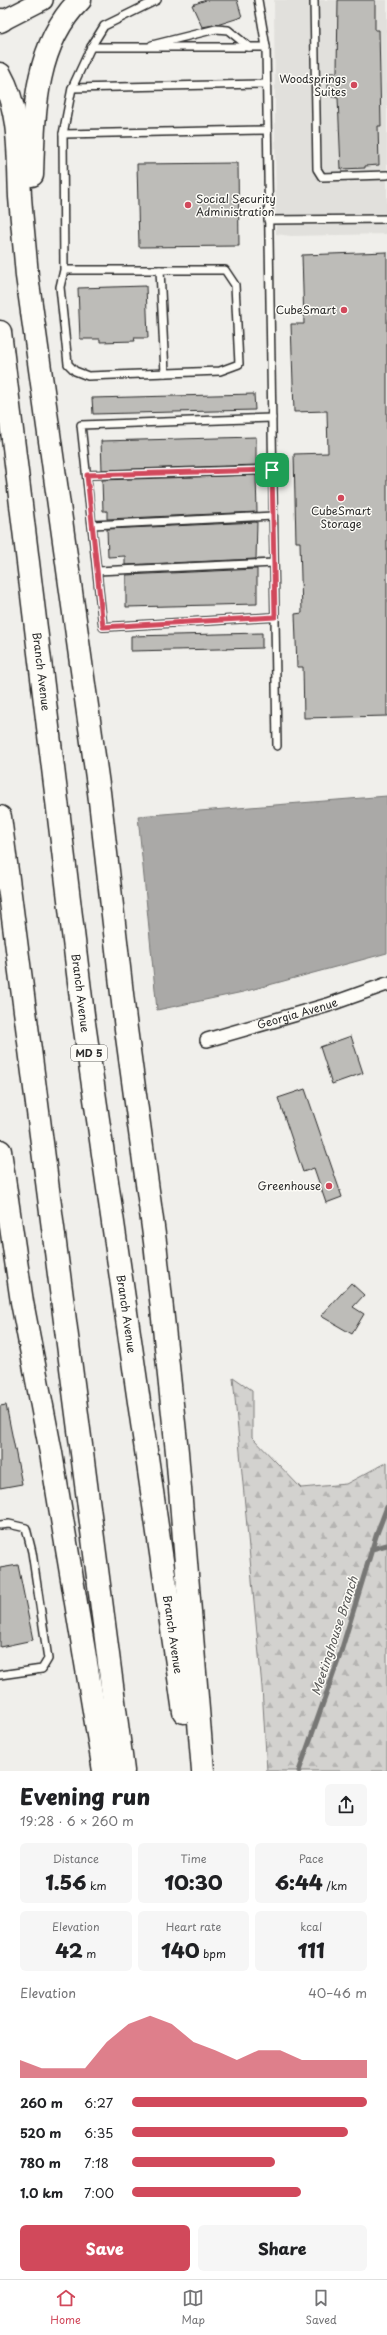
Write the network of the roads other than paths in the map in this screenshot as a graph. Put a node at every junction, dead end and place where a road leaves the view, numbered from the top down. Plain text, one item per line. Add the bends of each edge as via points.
1 (43, 0) edge
2 (80, 0) edge
3 (157, 0) edge
4 (258, 0) edge
5 (314, 0) edge
6 (1, 21) edge
7 (144, 47) junction
8 (249, 47) junction
9 (266, 47) junction
10 (91, 48) junction
11 (0, 74) edge
12 (266, 84) junction
13 (72, 88) junction
14 (267, 130) junction
15 (63, 134) junction
16 (387, 175) edge
17 (387, 219) edge
18 (268, 220) junction
19 (64, 270) junction
20 (160, 270) junction
21 (34, 328) junction
22 (0, 332) edge
23 (166, 373) junction
24 (272, 418) junction
25 (272, 470) junction
26 (87, 475) junction
27 (273, 516) junction
28 (92, 525) junction
29 (274, 563) junction
30 (97, 571) junction
31 (275, 617) junction
32 (277, 746) dead end
33 (0, 817) edge
34 (387, 984) edge
35 (207, 1040) dead end
36 (0, 1151) edge
37 (0, 1525) edge
38 (0, 1675) edge
39 (104, 1771) edge
40 (123, 1771) edge
41 (192, 1771) edge
42 (203, 1771) edge

1 - 6 main road
2 - 21 highway via 60,22 46,51 41,71 33,138 31,188
3 - 10 lane via 104,26
4 - 9 lane
5 - 16 lane via 317,169 322,177
7 - 8 lane
7 - 8 lane via 216,29 228,30
7 - 10 lane
8 - 9 lane
9 - 12 lane
10 - 13 lane
11 - 21 highway via 11,97 17,123 21,206
12 - 13 lane
12 - 14 lane
13 - 15 lane
14 - 15 lane
14 - 18 lane
15 - 19 lane
17 - 18 lane
18 - 24 lane
19 - 20 lane
19 - 23 lane via 60,287 68,364 75,371 88,376
20 - 23 lane
20 - 23 lane via 225,270 235,286 239,364 220,371
21 - 42 highway via 99,792 123,1005 154,1242 177,1452
22 - 41 highway, Branch Avenue / MD 5 via 84,1023
24 - 25 lane
24 - 26 lane via 81,425
25 - 26 lane
25 - 27 lane
26 - 28 lane
27 - 28 lane
27 - 29 lane
28 - 30 lane
29 - 30 lane
29 - 31 lane
30 - 31 lane via 103,627
31 - 32 lane
33 - 40 highway
34 - 35 street, Georgia Avenue via 350,998
36 - 39 highway via 22,1302 51,1453
37 - 38 lane via 9,1524 26,1528 48,1659 42,1669

